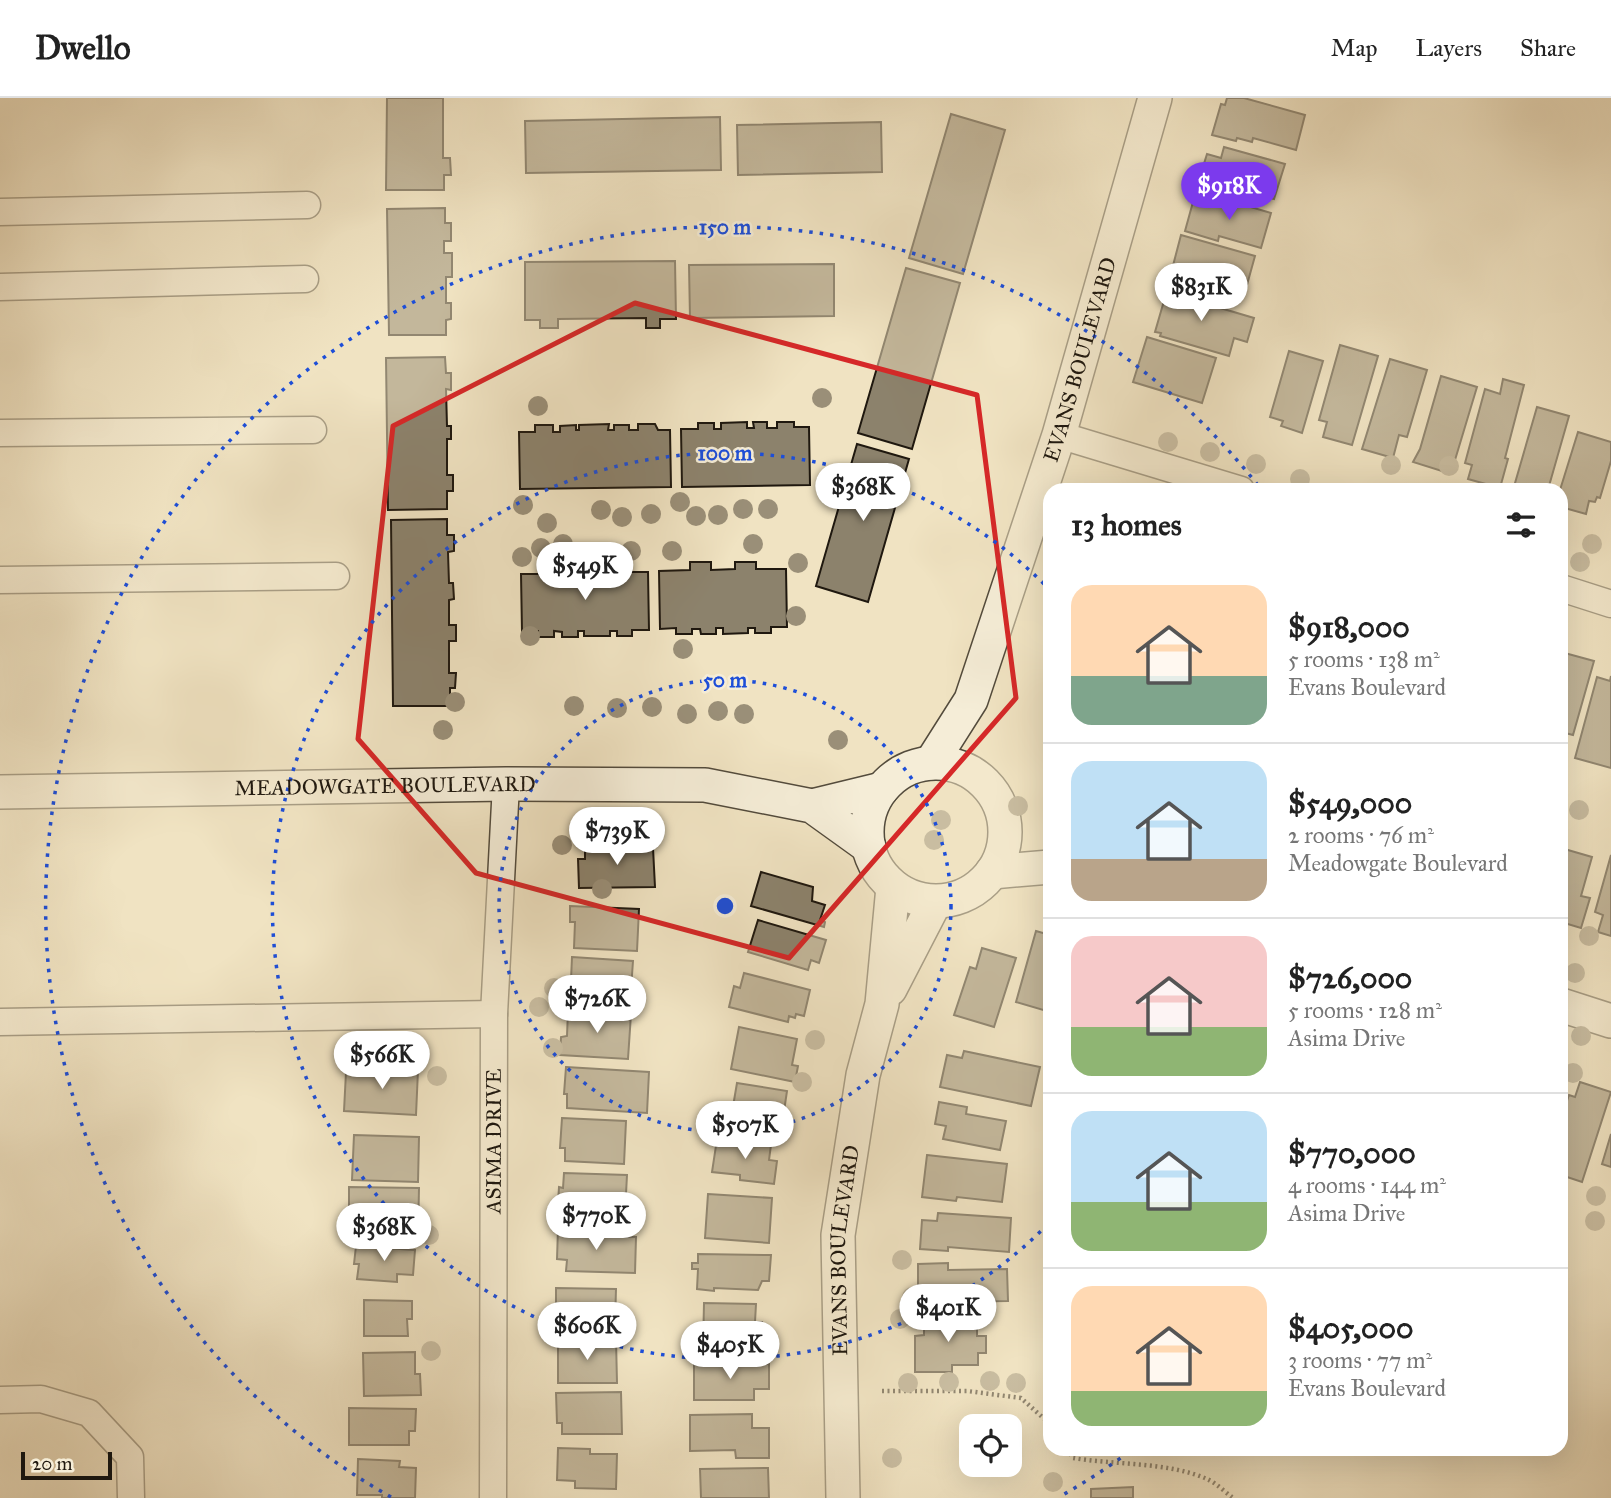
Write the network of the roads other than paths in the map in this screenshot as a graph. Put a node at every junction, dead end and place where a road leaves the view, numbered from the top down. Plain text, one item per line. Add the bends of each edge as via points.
1 (1156, 98) edge
2 (307, 205) dead end
3 (0, 212) edge
4 (305, 279) dead end
5 (0, 287) edge
6 (313, 430) dead end
7 (0, 433) edge
8 (1059, 435) junction
9 (1043, 483) edge
10 (1043, 483) edge
11 (1218, 483) edge
12 (336, 576) dead end
13 (0, 580) edge
14 (1568, 590) edge
15 (1611, 604) edge
16 (971, 700) junction
17 (931, 763) junction
18 (968, 771) junction
19 (506, 784) junction
20 (882, 789) junction
21 (0, 792) edge
22 (812, 806) junction
23 (1005, 834) junction
24 (869, 847) junction
25 (1043, 853) edge
26 (1043, 868) edge
27 (992, 872) junction
28 (893, 887) junction
29 (935, 902) junction
30 (882, 1004) junction
31 (1568, 1007) edge
32 (494, 1014) junction
33 (1611, 1021) edge
34 (0, 1022) edge
35 (0, 1400) edge
36 (131, 1498) edge
37 (493, 1498) edge
38 (843, 1498) edge

1 - 8 street, EVANS BOULEVARD
2 - 3 street
4 - 5 street
6 - 7 street
8 - 9 street, EVANS BOULEVARD
8 - 11 street
10 - 16 street, EVANS BOULEVARD
12 - 13 street
14 - 15 street
16 - 17 street, EVANS BOULEVARD
16 - 18 street, EVANS BOULEVARD
17 - 18 street
17 - 20 street via 896,776
18 - 23 street via 995,797
19 - 21 street, MEADOWGATE BOULEVARD
19 - 22 street, MEADOWGATE BOULEVARD via 705,785
19 - 32 street, ASIMA DRIVE
20 - 22 street, MEADOWGATE BOULEVARD
20 - 24 street via 867,823
22 - 24 street, MEADOWGATE BOULEVARD
23 - 25 street
23 - 27 street
24 - 28 street via 877,869
26 - 27 street
27 - 29 street via 957,898
28 - 29 street via 913,898
28 - 30 street, EVANS BOULEVARD
29 - 30 street, EVANS BOULEVARD
30 - 38 street, EVANS BOULEVARD via 863,1075 838,1236
31 - 33 street
32 - 34 street
32 - 37 street, ASIMA DRIVE
35 - 36 street via 41,1399 89,1413 130,1457

